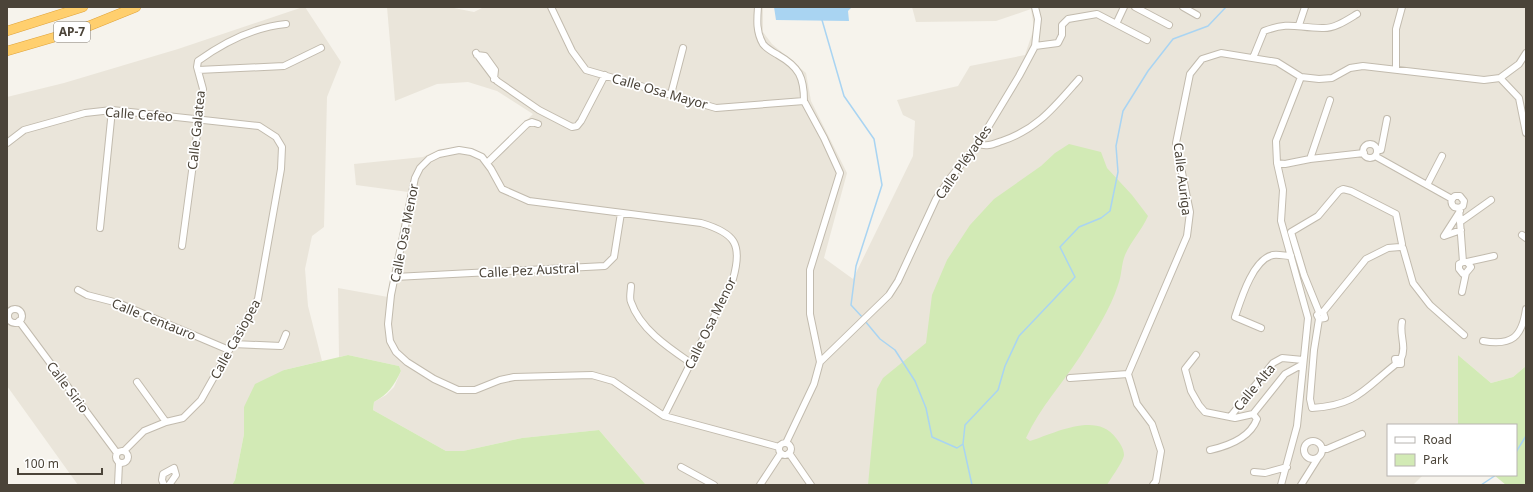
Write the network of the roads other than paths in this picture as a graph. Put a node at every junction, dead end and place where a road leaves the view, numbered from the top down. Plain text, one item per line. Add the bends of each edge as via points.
1 (83, 7) edge
2 (136, 7) edge
3 (551, 7) edge
4 (758, 7) edge
5 (1035, 7) edge
6 (1124, 7) edge
7 (1136, 7) edge
8 (1183, 7) edge
9 (1305, 7) edge
10 (1402, 7) edge
11 (1357, 14) dead end
12 (1197, 15) dead end
13 (286, 24) dead end
14 (1116, 24) junction
15 (1169, 25) dead end
16 (1299, 25) junction
17 (7, 31) edge
18 (1147, 40) dead end
19 (1035, 46) junction
20 (321, 48) dead end
21 (683, 48) dead end
22 (7, 51) edge
23 (1526, 53) edge
24 (477, 54) dead end
25 (1253, 58) junction
26 (1396, 69) junction
27 (198, 70) junction
28 (605, 75) junction
29 (1301, 77) junction
30 (1500, 78) junction
31 (1078, 79) dead end
32 (671, 94) junction
33 (1330, 100) dead end
34 (804, 101) junction
35 (112, 110) junction
36 (1387, 119) dead end
37 (199, 120) junction
38 (538, 124) dead end
39 (1526, 133) edge
40 (276, 137) joint
41 (7, 144) edge
42 (978, 144) junction
43 (1364, 153) junction
44 (1376, 153) junction
45 (1442, 156) dead end
46 (1310, 159) junction
47 (487, 163) junction
48 (1276, 164) junction
49 (1426, 185) junction
50 (1452, 200) junction
51 (1491, 200) dead end
52 (1460, 210) junction
53 (621, 213) junction
54 (1460, 222) junction
55 (100, 228) dead end
56 (1461, 230) junction
57 (182, 246) dead end
58 (1402, 247) junction
59 (1291, 256) junction
60 (1494, 256) dead end
61 (1465, 262) junction
62 (1466, 274) junction
63 (395, 277) junction
64 (632, 286) dead end
65 (78, 290) dead end
66 (1462, 292) dead end
67 (9, 308) edge
68 (1526, 309) edge
69 (1308, 315) junction
70 (1320, 315) junction
71 (7, 317) edge
72 (19, 322) junction
73 (1402, 322) dead end
74 (1261, 328) dead end
75 (286, 334) dead end
76 (1464, 335) dead end
77 (1483, 341) dead end
78 (233, 344) junction
79 (229, 350) junction
80 (1196, 355) dead end
81 (820, 362) junction
82 (1303, 362) junction
83 (691, 363) junction
84 (1128, 374) junction
85 (1070, 378) dead end
86 (137, 382) dead end
87 (1253, 414) junction
88 (664, 416) junction
89 (1230, 416) junction
90 (166, 422) junction
91 (1362, 434) dead end
92 (1293, 442) junction
93 (786, 443) junction
94 (1306, 444) junction
95 (1323, 449) junction
96 (780, 450) junction
97 (1210, 450) dead end
98 (1291, 450) junction
99 (124, 451) junction
100 (1304, 452) junction
101 (117, 453) junction
102 (789, 453) junction
103 (1318, 458) junction
104 (119, 463) junction
105 (681, 467) dead end
106 (1287, 467) junction
107 (1254, 472) dead end
108 (118, 485) edge
109 (164, 485) edge
110 (169, 485) edge
111 (714, 485) edge
112 (760, 485) edge
113 (811, 485) edge
114 (1154, 485) edge
115 (1281, 485) edge
116 (1301, 485) edge

1 - 17 highway, AP-7
2 - 22 highway, AP-7 via 79,30
3 - 28 street, Calle Osa Mayor via 572,51 586,70
4 - 34 street via 757,24 761,39 767,48 790,62 797,70 802,78
5 - 19 street, Calle Pléyades via 1038,19
6 - 14 street
7 - 15 street
8 - 12 street
9 - 16 street
10 - 26 street via 1396,29
11 - 16 street via 1324,29
13 - 27 street via 271,26 211,52 198,62
14 - 18 street
14 - 19 street via 1096,14 1068,19 1062,24 1062,35 1058,43
16 - 25 street via 1280,25 1264,31
19 - 42 street, Calle Pléyades
20 - 27 street via 284,66
21 - 32 street
23 - 30 street via 1519,64
24 - 28 street via 494,79 539,110 572,127 581,121
25 - 29 street, Calle Auriga via 1277,62
25 - 84 street, Calle Auriga via 1221,53 1202,59 1190,74 1176,143 1190,212 1186,236
26 - 29 street via 1363,66 1350,68 1332,78 1319,80
26 - 30 street via 1484,80
27 - 37 street, Calle Galatea via 202,89
28 - 32 street, Calle Osa Mayor
29 - 48 street via 1276,141
30 - 39 street via 1519,98
31 - 42 street via 1046,116 1028,130 987,146
32 - 34 street, Calle Osa Mayor via 716,108
33 - 46 street
34 - 81 street via 840,173 810,270 810,314
35 - 37 street, Calle Cefeo
35 - 41 street, Calle Cefeo via 84,113 24,130
35 - 55 street
36 - 44 street via 1381,150
37 - 40 street, Calle Cefeo via 259,126
37 - 57 street, Calle Galatea
38 - 47 street via 527,124
40 - 78 street, Calle Casiopea via 282,147 281,169 263,279 258,299
42 - 81 street, Calle Pléyades via 936,199 889,295
43 - 44 street via 1368,157
43 - 44 street via 1365,146 1369,144 1376,147
43 - 46 street
44 - 49 street
45 - 49 street
46 - 48 street
47 - 53 street, Calle Osa Menor via 502,189 529,202
47 - 63 street, Calle Osa Menor via 482,157 459,150 439,154 420,168 415,178
48 - 59 street via 1283,190 1281,221
49 - 50 street
50 - 52 street via 1454,207
50 - 52 street via 1457,196 1462,197 1464,203
51 - 54 street
52 - 54 street
52 - 56 street via 1444,236
53 - 63 street, Calle Pez Austral via 614,257 606,266
53 - 83 street, Calle Osa Menor via 701,223 721,229 734,241 738,261 733,279
54 - 56 street
56 - 61 street
58 - 70 street via 1388,248 1366,259
58 - 70 street via 1396,214 1351,191 1339,191 1318,216 1291,232
58 - 76 street via 1413,283 1430,305
59 - 69 street
59 - 74 street via 1273,254 1263,259 1252,274 1238,307 1235,317
60 - 61 street
61 - 62 street via 1471,267
61 - 62 street via 1458,266 1461,273
62 - 66 street
63 - 88 street, Calle Osa Menor via 388,324 390,341 406,362 434,379 458,390 475,390 514,376 592,375 613,381
64 - 83 street via 630,301 643,322 665,345
65 - 79 street, Calle Centauro via 118,303
67 - 71 street
67 - 72 street via 20,312
68 - 77 street via 1524,325 1511,339
69 - 70 street
69 - 82 street
70 - 73 street via 1314,350 1310,399 1312,408 1330,407 1362,394 1396,364 1401,364 1404,353
71 - 72 street via 14,323
72 - 101 street, Calle Sirio
75 - 78 street via 281,346
78 - 79 street, Calle Casiopea
79 - 90 street, Calle Casiopea via 201,400 183,418
80 - 89 street via 1185,369 1191,390 1199,405 1205,412
81 - 93 street via 814,384
82 - 87 street via 1285,374
82 - 89 street, Calle Alta via 1282,358 1273,363
82 - 92 street
83 - 88 street, Calle Osa Menor
84 - 85 street
84 - 114 street via 1137,404 1152,424 1161,451
86 - 90 street
87 - 89 street via 1236,418
87 - 97 street via 1257,419 1248,432 1234,442
88 - 96 street, Calle Osa Menor
90 - 99 street, Calle Casiopea via 144,431
91 - 95 street
92 - 94 street
92 - 98 street
93 - 96 street via 782,444
93 - 102 street via 791,448
94 - 95 street via 1316,441
94 - 100 street
95 - 103 street
96 - 102 street, Calle Osa Menor
96 - 112 street
98 - 100 street
98 - 106 street
99 - 101 street
99 - 104 street via 128,455 128,460
100 - 103 street via 1311,459
101 - 104 street via 115,457
102 - 113 street
103 - 116 street
104 - 108 street
105 - 111 street
106 - 107 street via 1265,473
106 - 115 street
109 - 110 street via 163,474 174,468 176,475

